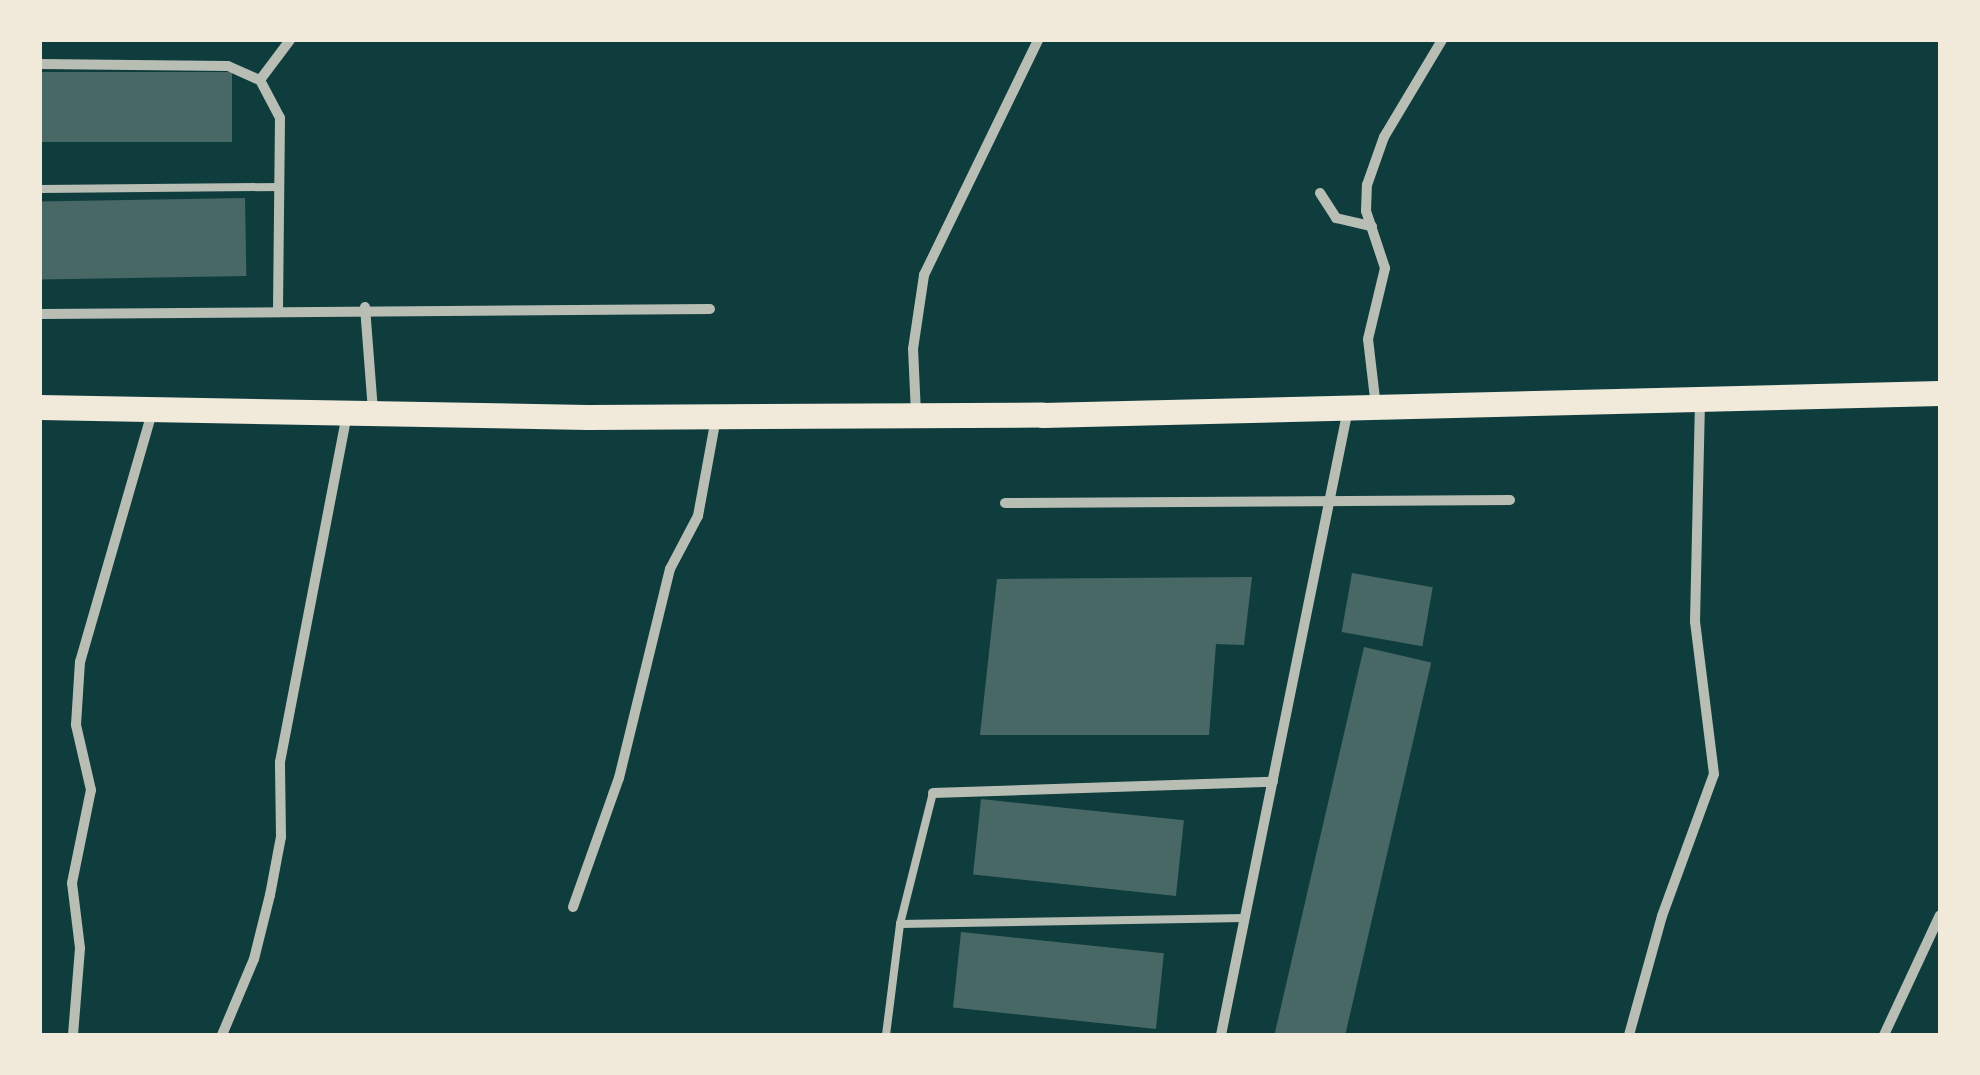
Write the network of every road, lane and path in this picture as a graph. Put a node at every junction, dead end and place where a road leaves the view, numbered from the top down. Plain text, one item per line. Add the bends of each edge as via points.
1 (290, 40) edge
2 (1038, 40) edge
3 (1442, 40) edge
4 (40, 64) edge
5 (260, 80) junction
6 (282, 187) junction
7 (40, 189) edge
8 (1320, 192) dead end
9 (1372, 226) junction
10 (365, 307) junction
11 (710, 309) dead end
12 (278, 310) junction
13 (40, 314) edge
14 (1940, 392) edge
15 (1700, 396) junction
16 (40, 406) edge
17 (154, 407) junction
18 (1348, 407) junction
19 (1376, 408) junction
20 (374, 411) junction
21 (347, 412) junction
22 (916, 415) junction
23 (716, 417) junction
24 (1510, 500) dead end
25 (1005, 503) dead end
26 (1325, 503) junction
27 (1273, 782) junction
28 (933, 793) joint
29 (573, 907) dead end
30 (1940, 915) edge
31 (1245, 918) junction
32 (900, 924) junction
33 (73, 1035) edge
34 (222, 1035) edge
35 (886, 1035) edge
36 (1222, 1035) edge
37 (1630, 1035) edge
38 (1884, 1035) edge

1 - 5 street
2 - 22 street via 924,275 913,348
3 - 9 street via 1371,167 1365,198
4 - 5 street via 228,66
5 - 6 street via 280,118
6 - 7 lane
6 - 12 street
8 - 9 street via 1343,222
9 - 19 street via 1385,268 1368,339
10 - 11 street
10 - 12 street
10 - 20 street
12 - 13 street
14 - 15 main road
15 - 19 main road
15 - 37 street via 1695,622 1714,774 1662,916
16 - 17 main road
17 - 21 main road
17 - 33 street via 80,662 76,726 91,790 72,883 80,948
18 - 19 main road
18 - 22 main road
18 - 26 street
20 - 21 main road
20 - 23 main road
21 - 34 street via 280,762 281,837 270,895 254,959
22 - 23 main road
23 - 29 street via 698,516 670,569 619,778
24 - 26 street
25 - 26 street
26 - 27 street
27 - 28 street
27 - 31 street
28 - 32 lane
30 - 38 street
31 - 32 lane
31 - 36 street
32 - 35 lane

